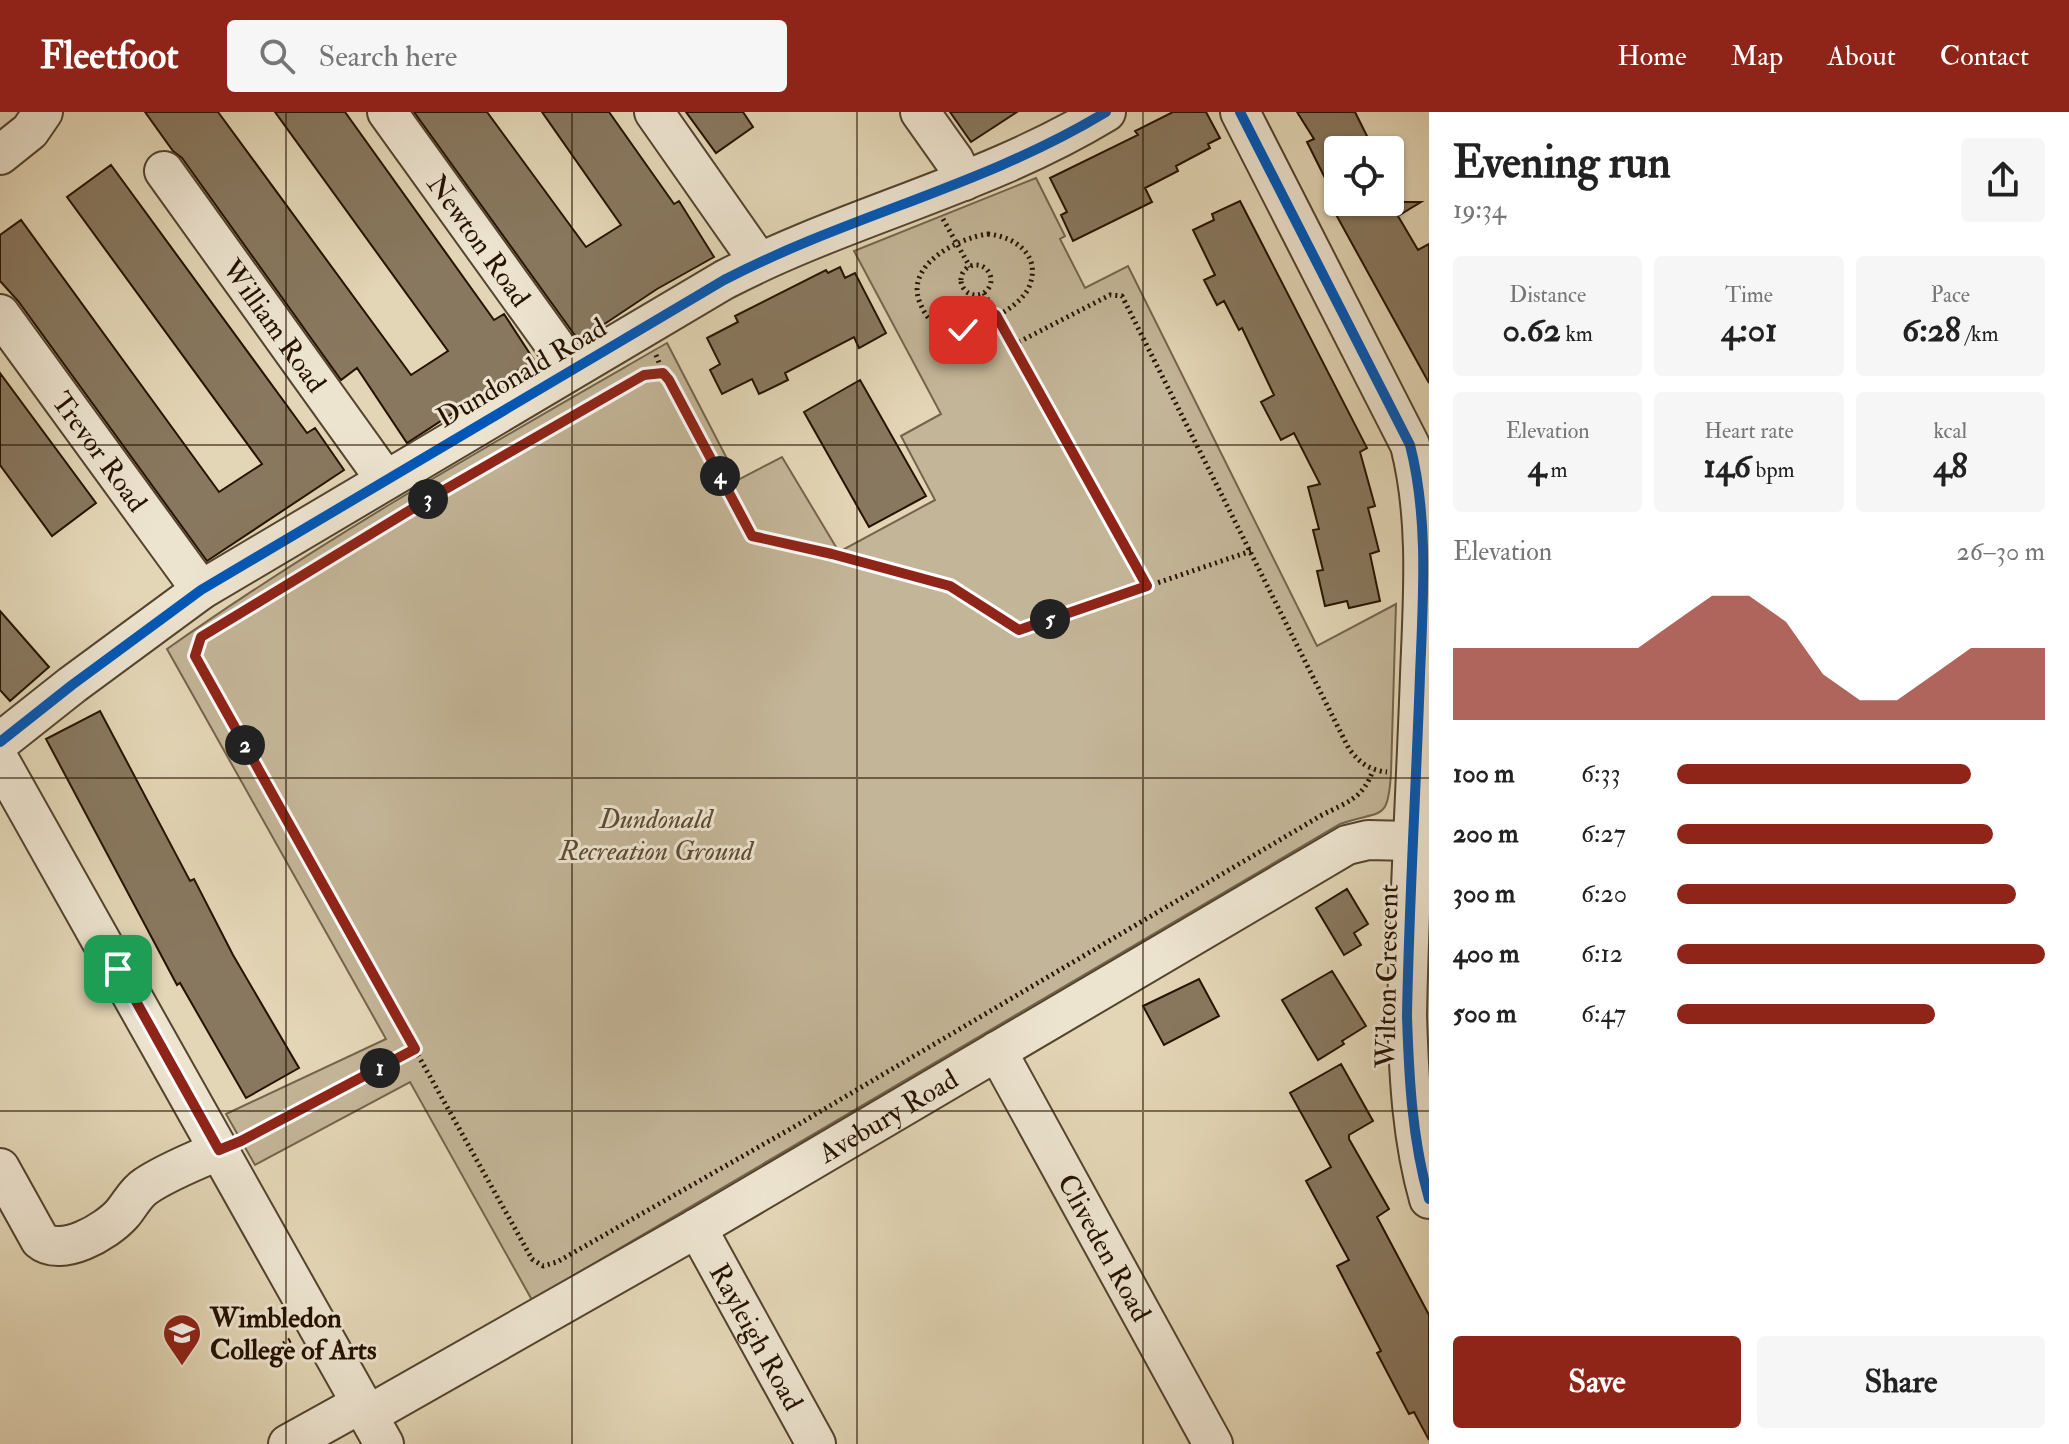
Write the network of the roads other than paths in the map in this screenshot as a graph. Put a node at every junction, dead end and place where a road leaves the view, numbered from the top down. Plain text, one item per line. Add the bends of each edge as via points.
1 (43, 112) edge
2 (387, 112) edge
3 (654, 112) edge
4 (920, 112) edge
5 (1106, 112) edge
6 (1240, 112) edge
7 (0, 155) edge
8 (164, 171) dead end
9 (948, 188) junction
10 (759, 262) junction
11 (0, 314) edge
12 (572, 369) junction
13 (385, 479) junction
14 (201, 590) junction
15 (0, 742) edge
16 (0, 761) edge
17 (1421, 766) edge
18 (1412, 841) junction
19 (997, 1051) junction
20 (219, 1150) junction
21 (0, 1168) edge
22 (1429, 1199) edge
23 (697, 1228) junction
24 (372, 1421) edge
25 (288, 1444) edge
26 (816, 1444) edge
27 (1213, 1444) edge

1 - 7 street via 30,131
2 - 12 street, Newton Road
3 - 10 street
4 - 9 street via 954,160
5 - 9 street, Dundonald Road via 1041,149
6 - 17 street, Wilton Crescent via 1410,445 1420,479
8 - 13 street, William Road
9 - 10 street, Dundonald Road
10 - 12 street, Dundonald Road
11 - 14 street, Trevor Road
12 - 13 street, Dundonald Road
13 - 14 street, Dundonald Road
14 - 15 street, Dundonald Road
16 - 20 street
17 - 18 street, Wilton Crescent
18 - 19 street, Avebury Road via 1347,845
18 - 22 street, Wilton Crescent via 1409,1079
19 - 23 street, Avebury Road
19 - 27 street, Cliveden Road
20 - 21 street via 146,1186 107,1227 61,1247 40,1240
20 - 24 street
23 - 24 street, Avebury Road
23 - 26 street, Rayleigh Road
24 - 25 street, Avebury Road

